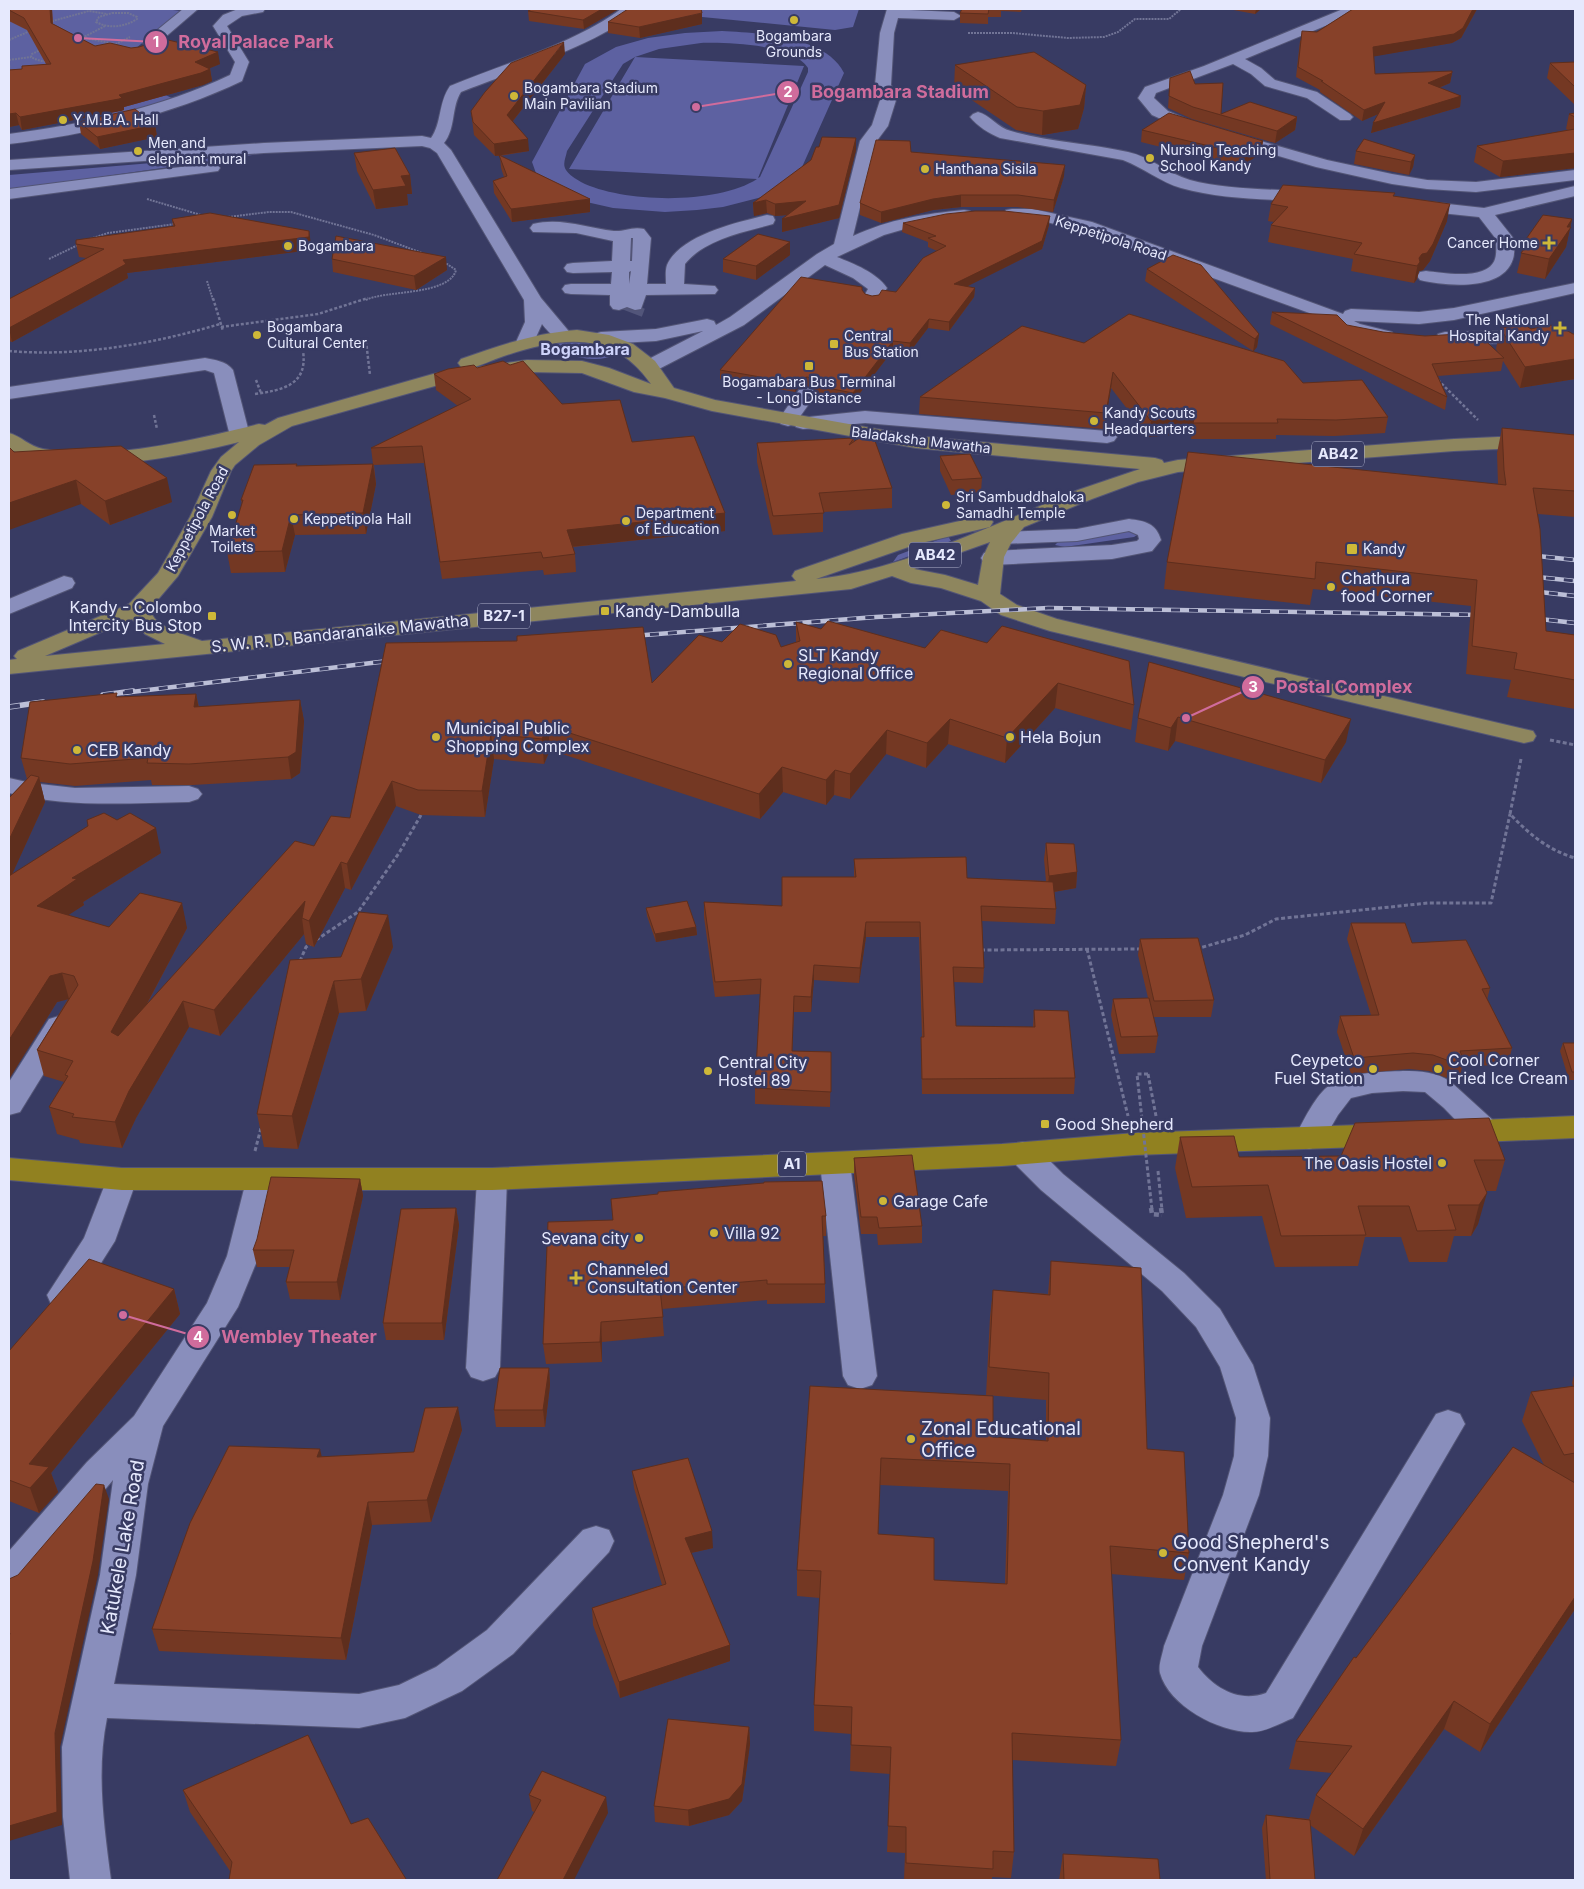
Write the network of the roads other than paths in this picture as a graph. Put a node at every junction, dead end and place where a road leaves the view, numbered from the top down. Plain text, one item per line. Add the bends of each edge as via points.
1 (191, 9) edge
2 (258, 9) edge
3 (630, 9) edge
4 (1354, 9) edge
5 (893, 11) edge
6 (954, 15) edge
7 (150, 44) edge
8 (1234, 59) junction
9 (978, 117) dead end
10 (1345, 117) dead end
11 (9, 139) edge
12 (340, 144) junction
13 (435, 144) junction
14 (9, 165) edge
15 (1575, 175) edge
16 (1575, 191) edge
17 (9, 194) edge
18 (1334, 198) edge
19 (1399, 203) edge
20 (1484, 213) junction
21 (767, 220) dead end
22 (539, 228) dead end
23 (621, 241) junction
24 (551, 244) dead end
25 (842, 247) junction
26 (823, 258) junction
27 (619, 266) junction
28 (641, 266) junction
29 (573, 268) dead end
30 (1426, 276) dead end
31 (1575, 288) edge
32 (570, 289) dead end
33 (675, 290) junction
34 (709, 290) dead end
35 (872, 298) edge
36 (532, 300) junction
37 (626, 306) junction
38 (755, 307) junction
39 (1332, 315) junction
40 (564, 335) junction
41 (597, 337) junction
42 (1400, 337) edge
43 (1537, 337) junction
44 (1428, 338) edge
45 (1575, 341) edge
46 (525, 342) junction
47 (1575, 348) edge
48 (570, 366) joint
49 (648, 367) junction
50 (433, 380) junction
51 (667, 392) junction
52 (9, 393) edge
53 (806, 394) dead end
54 (795, 421) junction
55 (284, 422) junction
56 (240, 436) junction
57 (1107, 437) dead end
58 (9, 439) edge
59 (1575, 445) edge
60 (1066, 457) junction
61 (1178, 466) junction
62 (1101, 487) junction
63 (1040, 513) junction
64 (1009, 530) junction
65 (992, 558) junction
66 (892, 569) junction
67 (851, 582) junction
68 (64, 583) dead end
69 (757, 590) junction
70 (989, 596) junction
71 (9, 607) edge
72 (137, 609) junction
73 (1008, 610) junction
74 (206, 646) junction
75 (9, 662) edge
76 (9, 667) edge
77 (1524, 736) road end
78 (9, 784) edge
79 (189, 794) dead end
80 (69, 1010) edge
81 (9, 1105) edge
82 (1575, 1127) edge
83 (1485, 1131) junction
84 (1309, 1138) junction
85 (1022, 1153) junction
86 (835, 1163) junction
87 (9, 1170) edge
88 (492, 1179) junction
89 (122, 1180) junction
90 (254, 1181) junction
91 (41, 1319) edge
92 (483, 1368) dead end
93 (860, 1376) dead end
94 (147, 1423) junction
95 (1448, 1424) dead end
96 (596, 1541) dead end
97 (9, 1577) edge
98 (92, 1700) junction
99 (90, 1880) edge

1 - 7 street
2 - 11 street via 226,18 220,26 242,62 237,78 145,113 54,134
3 - 13 street via 583,38 455,89 443,138
4 - 8 street
5 - 6 street
5 - 25 street via 887,33 883,85 889,97 880,126 868,141
8 - 10 street via 1270,83 1319,99
8 - 15 street via 1150,90 1146,98 1151,108 1185,124 1391,179 1462,187
9 - 18 street via 1006,135 1126,156 1186,184
12 - 13 street via 422,141
12 - 14 street
12 - 17 street via 322,152 277,161
13 - 36 street via 443,150
16 - 20 street
19 - 20 street
20 - 30 street via 1505,239 1504,261 1492,274 1472,280
21 - 33 street via 688,249 676,264
22 - 23 street via 576,228
23 - 24 street
23 - 27 street
23 - 28 street via 622,235 641,235
25 - 26 street, Keppetipola Road
25 - 39 street, Keppetipola Road via 878,231 921,219 1033,214 1086,226
26 - 35 street via 857,272 874,284 878,288
26 - 38 street, Keppetipola Road
27 - 28 street
27 - 29 street
27 - 37 street
28 - 37 street
31 - 39 street via 1454,314 1419,318
32 - 37 street
33 - 34 street
33 - 37 street
36 - 40 street
36 - 46 street via 534,322
37 - 41 street
38 - 41 street, Keppetipola Road via 687,330 656,335
38 - 49 street, Keppetipola Road via 737,321
39 - 42 street via 1366,333
40 - 41 main road, Keppetipola Road
40 - 46 main road, Keppetipola Road
41 - 49 main road, Keppetipola Road via 626,347
43 - 44 street
43 - 45 street
43 - 47 street
46 - 49 main road via 565,357
46 - 50 main road, Keppetipola Road
48 - 50 main road, Keppetipola Road via 527,366
48 - 51 main road, Baladaksha Mawatha via 594,370 641,388
49 - 51 main road
50 - 55 main road, Keppetipola Road
51 - 54 main road, Baladaksha Mawatha via 712,405
52 - 56 street via 205,364 223,370
53 - 54 street
54 - 57 street via 880,418
54 - 60 main road, Baladaksha Mawatha via 916,442
55 - 56 main road
55 - 72 main road, Keppetipola Road via 252,441 220,471 200,517 167,576
56 - 58 main road via 157,454 86,458 34,454
59 - 61 main road, AB42 via 1498,443 1401,448
60 - 61 main road, Baladaksha Mawatha
60 - 62 main road via 1089,471
61 - 62 main road, AB42
62 - 63 main road, AB42
63 - 64 main road, AB42
63 - 69 main road via 965,525 910,539
64 - 65 main road
64 - 65 street via 1078,535 1129,524 1148,532 1150,540 1144,546 1112,552
64 - 66 main road, AB42
65 - 70 main road
66 - 67 main road, AB42
66 - 70 main road
67 - 69 main road, S. W. R. D. Bandaranaike Mawatha / B27-1
67 - 73 main road
68 - 71 street
69 - 74 main road, S. W. R. D. Bandaranaike Mawatha / B27-1
70 - 73 main road
72 - 74 main road via 149,628 163,636
72 - 75 main road, Keppetipola Road
73 - 77 main road via 1073,630
74 - 76 main road, S. W. R. D. Bandaranaike Mawatha / B27-1
78 - 79 street via 26,790 78,796
80 - 81 street
82 - 83 highway, A1
83 - 84 highway, A1
83 - 84 street via 1442,1090 1432,1083 1420,1081 1352,1085 1342,1090
84 - 85 highway, A1 via 1135,1144
85 - 86 highway, A1
85 - 95 street via 1052,1182 1173,1282 1208,1318 1236,1365 1254,1418 1251,1456 1241,1494 1183,1646 1178,1671 1193,1691 1227,1712 1254,1715 1279,1706
86 - 88 highway, A1
86 - 93 street
87 - 89 highway, A1
88 - 90 highway, A1
88 - 92 street
89 - 90 highway, A1
89 - 91 street via 99,1241 66,1291
90 - 94 street, Katukele Lake Road via 243,1256 222,1306
94 - 97 street via 99,1472
94 - 98 street, Katukele Lake Road via 130,1484 118,1575
96 - 98 street via 500,1642 449,1679 405,1701 359,1711
98 - 99 street, Katukele Lake Road via 82,1747 83,1817

